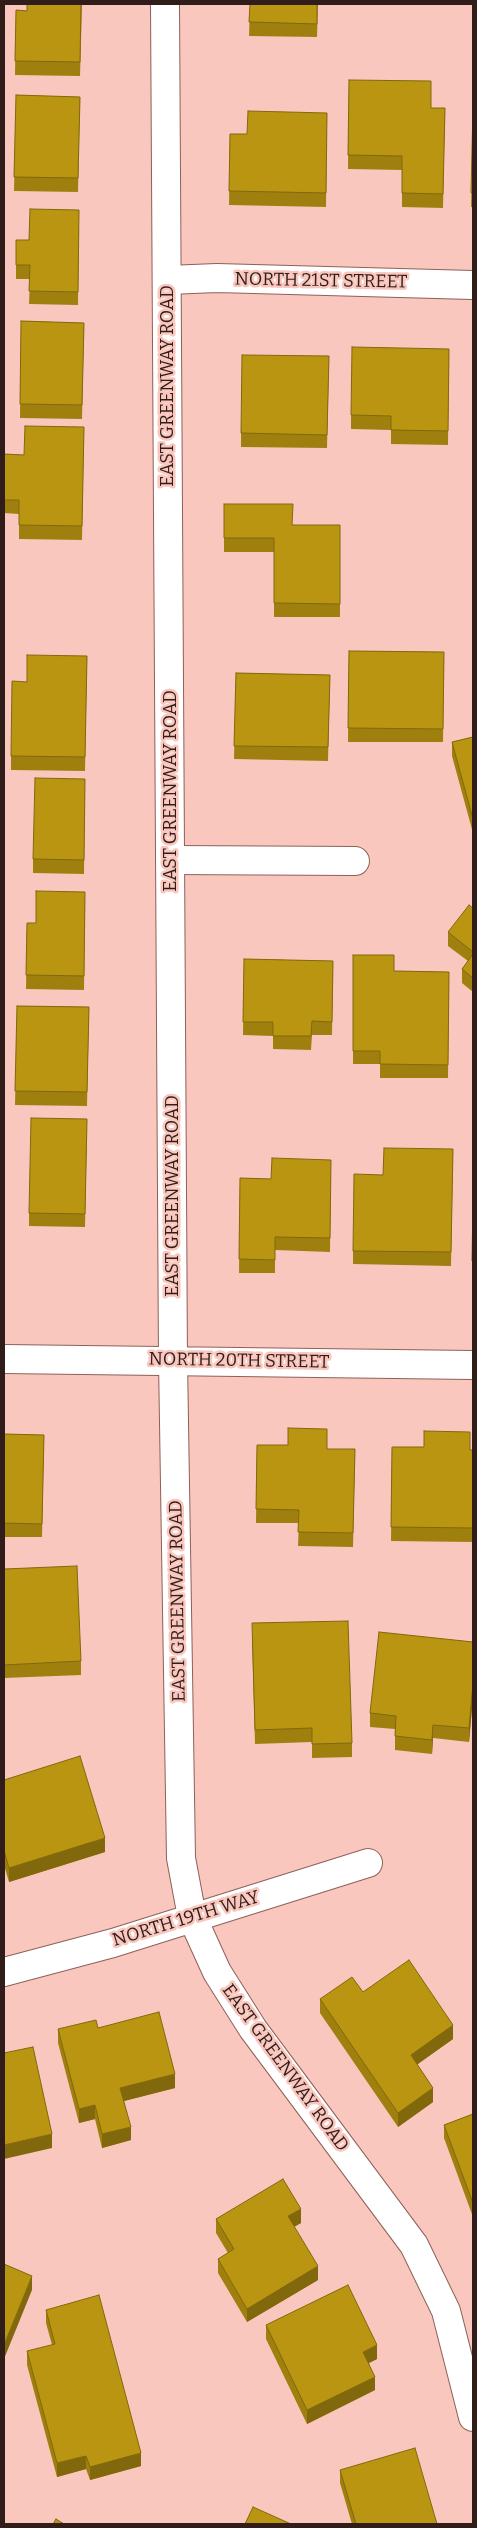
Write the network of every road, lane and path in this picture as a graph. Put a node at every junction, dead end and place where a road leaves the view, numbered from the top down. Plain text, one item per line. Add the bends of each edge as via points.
1 (165, 4) edge
2 (168, 280) junction
3 (473, 284) edge
4 (171, 860) junction
5 (355, 861) dead end
6 (4, 1359) edge
7 (173, 1360) junction
8 (473, 1365) edge
9 (368, 1863) dead end
10 (192, 1917) junction
11 (4, 1972) edge
12 (473, 2417) edge

1 - 2 street, EAST GREENWAY ROAD
2 - 3 street, NORTH 21ST STREET via 226,278
2 - 4 street, EAST GREENWAY ROAD
4 - 5 street
4 - 7 street, EAST GREENWAY ROAD
6 - 7 street, NORTH 20TH STREET
7 - 8 street, NORTH 20TH STREET
7 - 10 street, EAST GREENWAY ROAD via 181,1858
9 - 10 street, NORTH 19TH WAY
10 - 11 street, NORTH 19TH WAY
10 - 12 street, EAST GREENWAY ROAD via 217,1972 243,2012 414,2245 446,2311

